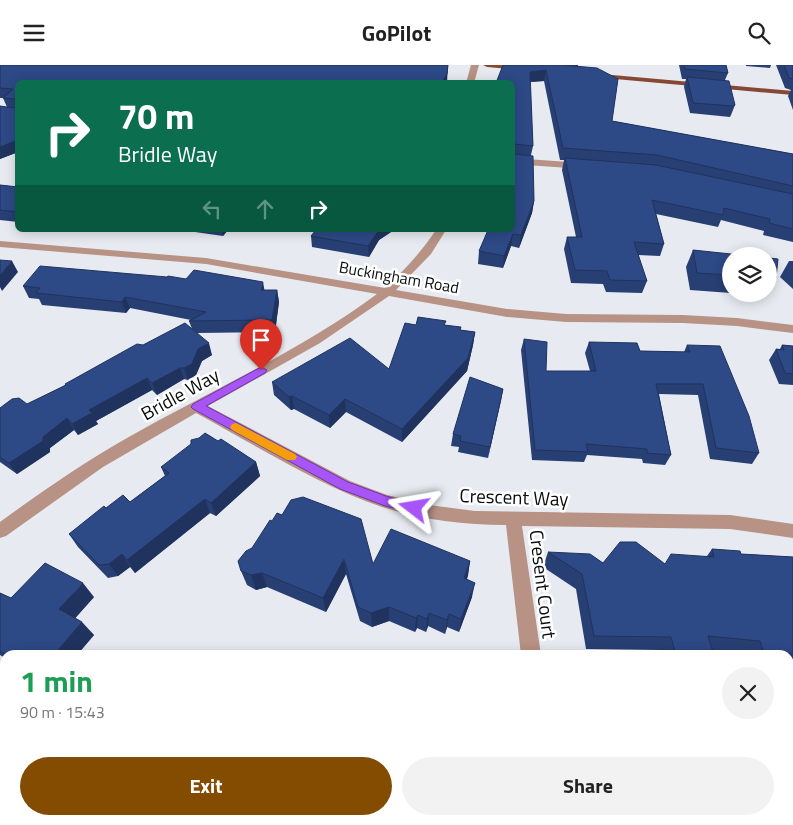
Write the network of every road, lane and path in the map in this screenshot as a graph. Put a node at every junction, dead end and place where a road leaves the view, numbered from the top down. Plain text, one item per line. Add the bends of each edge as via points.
1 (475, 65) edge
2 (487, 65) edge
3 (530, 69) edge
4 (588, 74) edge
5 (471, 80) edge
6 (793, 93) edge
7 (515, 161) edge
8 (589, 166) edge
9 (440, 232) edge
10 (0, 244) edge
11 (387, 292) junction
12 (793, 329) edge
13 (197, 407) junction
14 (513, 518) junction
15 (0, 531) edge
16 (793, 531) edge
17 (530, 650) edge

1 - 5 street
2 - 3 main road
4 - 6 main road
7 - 8 street
9 - 11 street, Bridle Way via 417,264
10 - 11 street, Buckingham Road via 206,261
11 - 12 street, Buckingham Road via 517,314 737,322
11 - 13 street, Bridle Way via 326,334
13 - 14 street, Crescent Way via 344,485 385,501 428,512 475,518
13 - 15 street, Bridle Way via 130,443
14 - 16 street, Crescent Way via 730,522
14 - 17 street, Cresent Court

